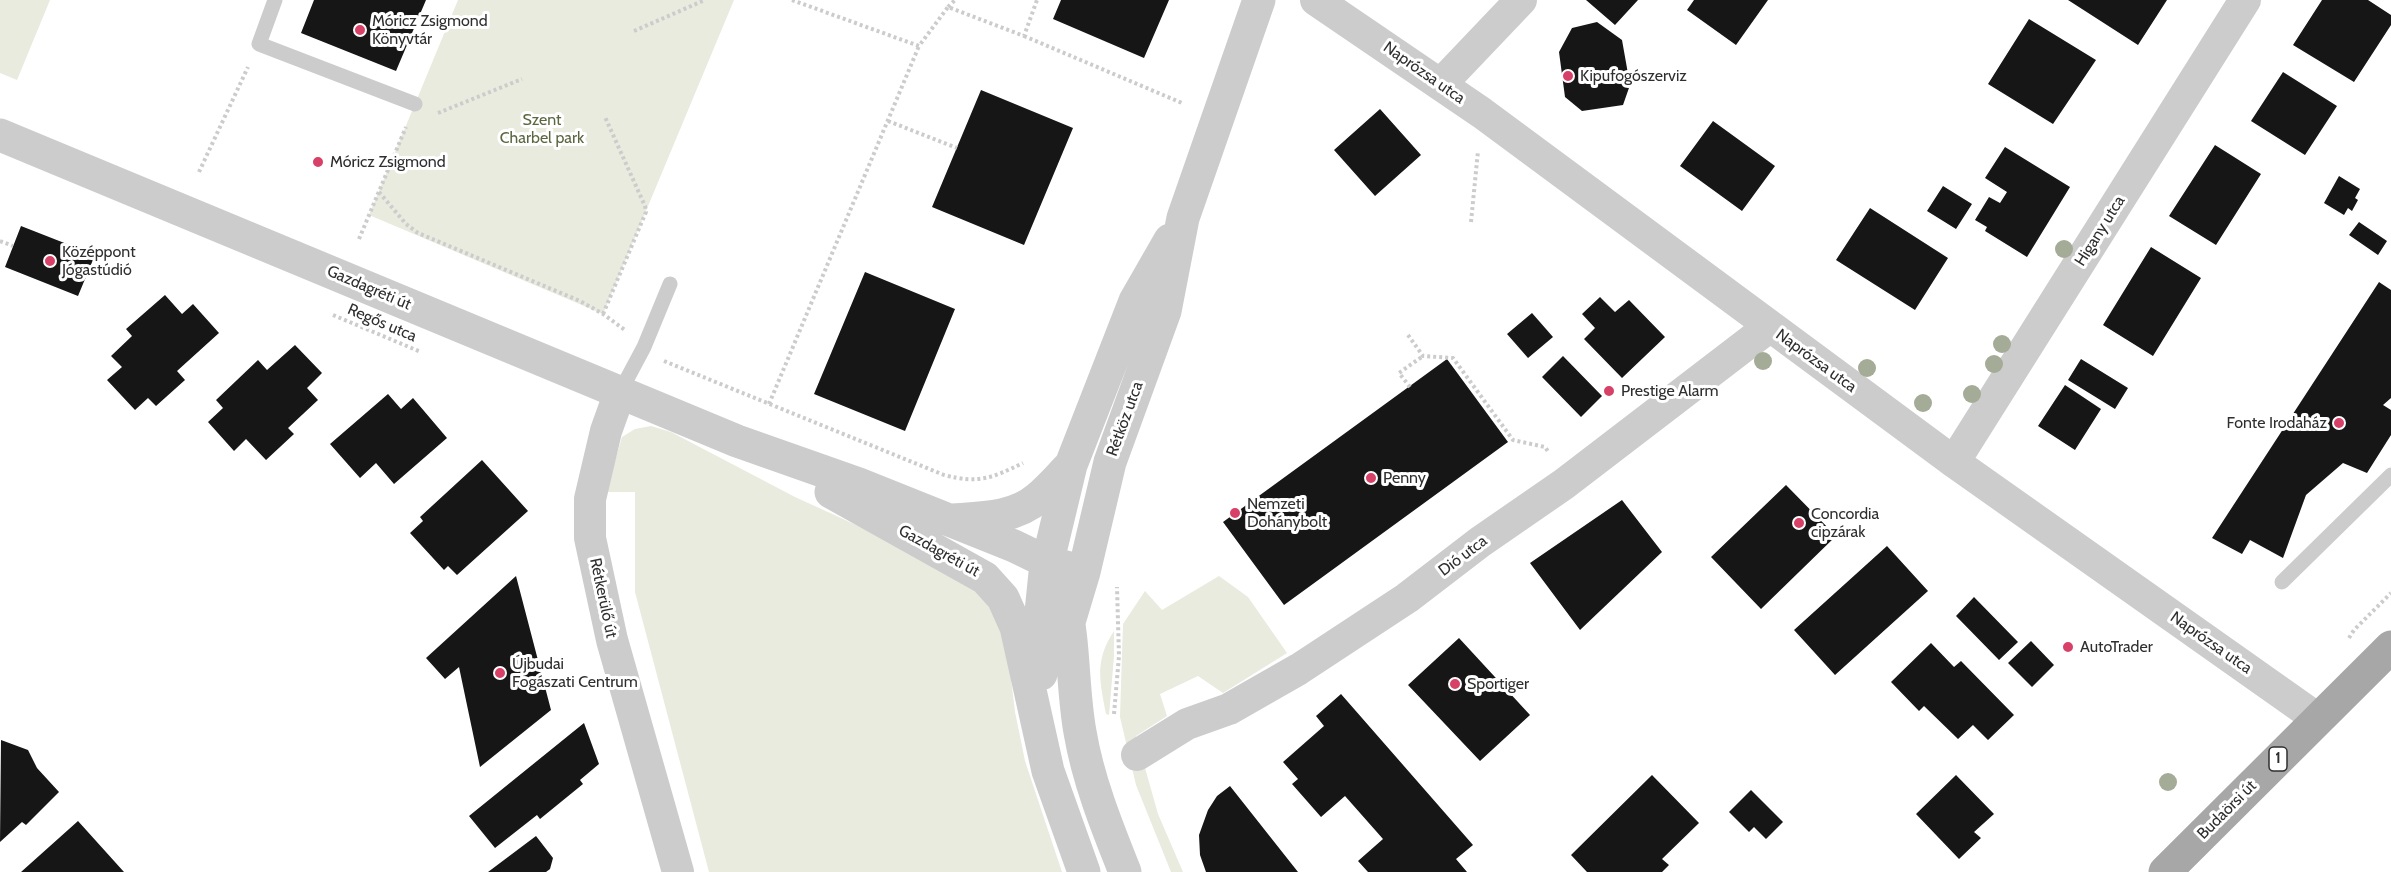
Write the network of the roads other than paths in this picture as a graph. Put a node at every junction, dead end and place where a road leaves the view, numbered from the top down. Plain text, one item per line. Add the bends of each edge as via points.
1 (275, 0) edge
2 (1259, 0) edge
3 (1316, 0) edge
4 (1521, 0) edge
5 (2245, 0) edge
6 (1441, 84) junction
7 (415, 104) road end
8 (0, 135) edge
9 (1183, 218) junction
10 (670, 284) dead end
11 (1770, 327) junction
12 (620, 392) junction
13 (737, 441) junction
14 (1954, 462) junction
15 (1071, 465) junction
16 (2391, 475) edge
17 (948, 521) junction
18 (890, 524) junction
19 (1058, 570) junction
20 (2282, 582) dead end
21 (2391, 647) edge
22 (2318, 719) junction
23 (1042, 741) junction
24 (1137, 755) dead end
25 (678, 872) edge
26 (1084, 872) edge
27 (1125, 872) edge
28 (2165, 872) edge

1 - 7 lane via 259,44
2 - 9 street, Rétköz utca
3 - 6 street, Naprózsa utca
4 - 6 street
5 - 14 street, Higany utca
6 - 11 street, Naprózsa utca
8 - 12 street, Gazdagréti út
9 - 15 street, Rétköz utca via 1135,301
9 - 19 street, Rétköz utca via 1164,311 1107,470
10 - 12 lane
11 - 14 street, Naprózsa utca
11 - 24 street, Dió utca via 1407,598 1299,669 1229,709 1187,724
12 - 13 street, Gazdagréti út
12 - 25 street, Rétkerülő út via 606,431 591,499 590,538 612,640
13 - 17 street, Gazdagréti út via 860,483
13 - 18 street, Gazdagréti út
14 - 22 street, Naprózsa utca
15 - 17 street via 1037,499 1016,511
15 - 19 street, Rétköz utca
16 - 20 lane
17 - 19 street, Gazdagréti út via 1014,546
18 - 19 street via 1030,574
18 - 23 street, Gazdagréti út via 986,578 1003,598 1016,627
19 - 23 street, Gazdagréti út via 1040,622
19 - 27 street, Rétköz utca via 1069,622 1080,733 1097,800
21 - 22 main road, Budaörsi út / 1
22 - 28 main road, Budaörsi út / 1
23 - 26 street, Gazdagréti út via 1048,771

